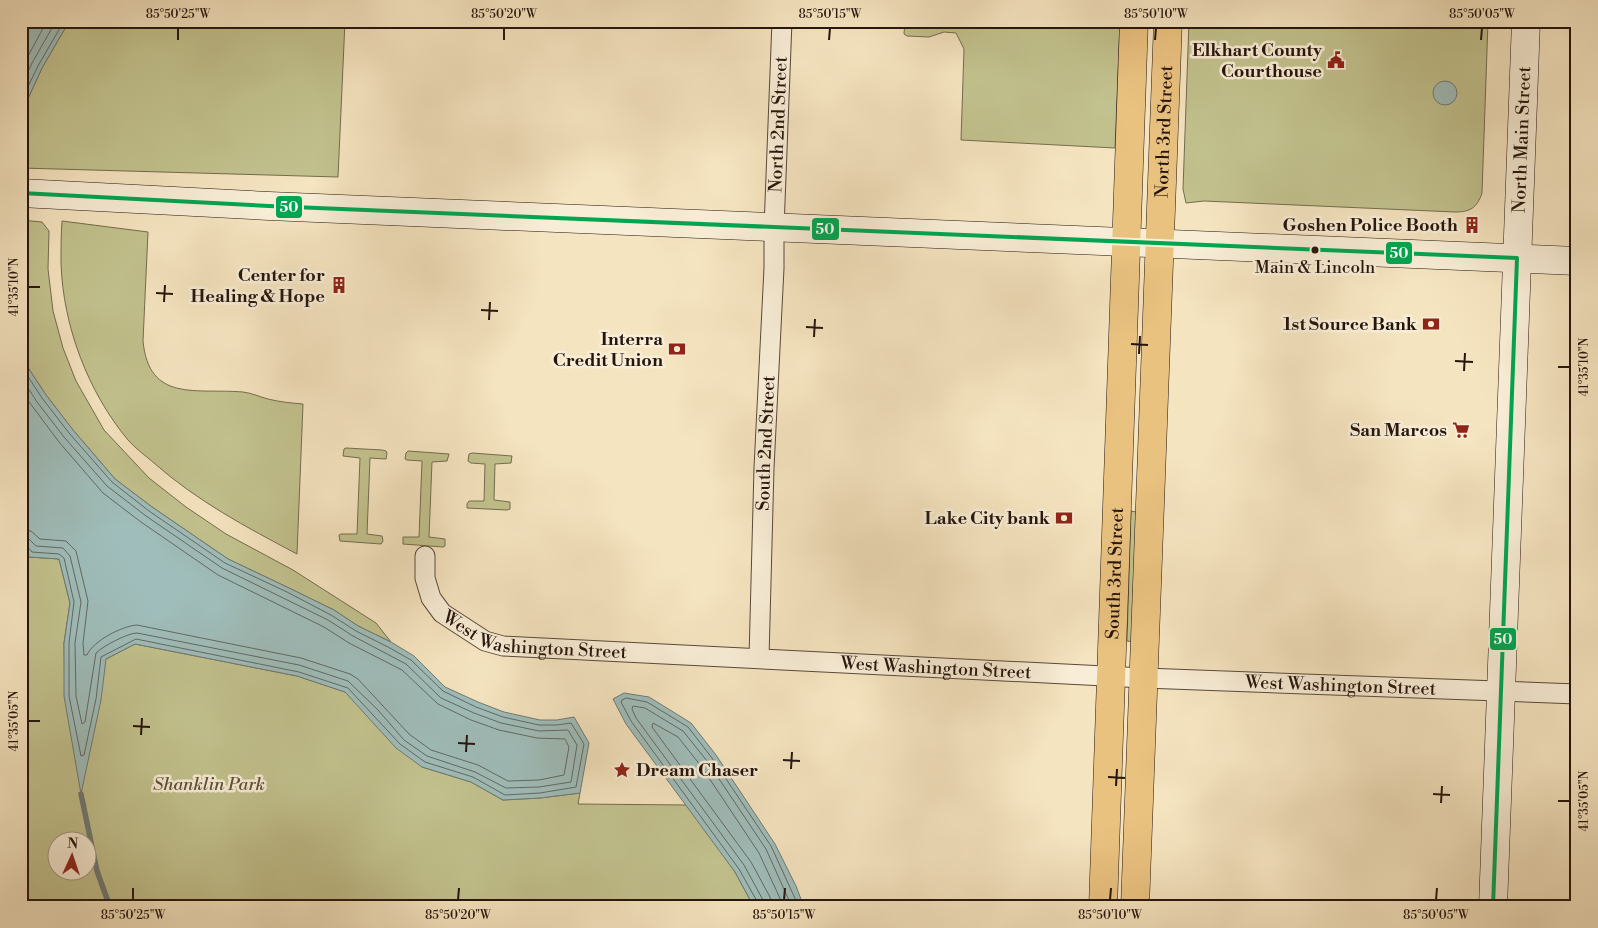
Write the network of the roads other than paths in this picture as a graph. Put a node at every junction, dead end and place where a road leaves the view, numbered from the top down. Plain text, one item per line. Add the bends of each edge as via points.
1 (782, 21) edge
2 (1134, 21) edge
3 (1168, 21) edge
4 (1526, 21) edge
5 (34, 194) edge
6 (774, 228) junction
7 (1126, 241) junction
8 (1160, 242) junction
9 (1517, 258) junction
10 (1577, 261) edge
11 (425, 556) dead end
12 (759, 658) junction
13 (1110, 675) junction
14 (1144, 678) junction
15 (1500, 691) junction
16 (1577, 694) edge
17 (1103, 907) edge
18 (1135, 907) edge
19 (1493, 907) edge

1 - 6 street, North 2nd Street
2 - 7 main road, North 3rd Street
3 - 8 main road, North 3rd Street
4 - 9 street, North Main Street
5 - 6 street
6 - 7 street
6 - 12 street, South 2nd Street
7 - 8 street
7 - 13 main road, South 3rd Street
8 - 9 street
8 - 14 main road, South 3rd Street
9 - 10 street
9 - 15 street, North Main Street
11 - 12 street, West Washington Street via 425,578 431,598 442,613 485,641 503,646
12 - 13 street, West Washington Street
13 - 14 street, West Washington Street
13 - 17 main road, South 3rd Street
14 - 15 street, West Washington Street
14 - 18 main road, South 3rd Street
15 - 16 street, West Washington Street
15 - 19 street, North Main Street

